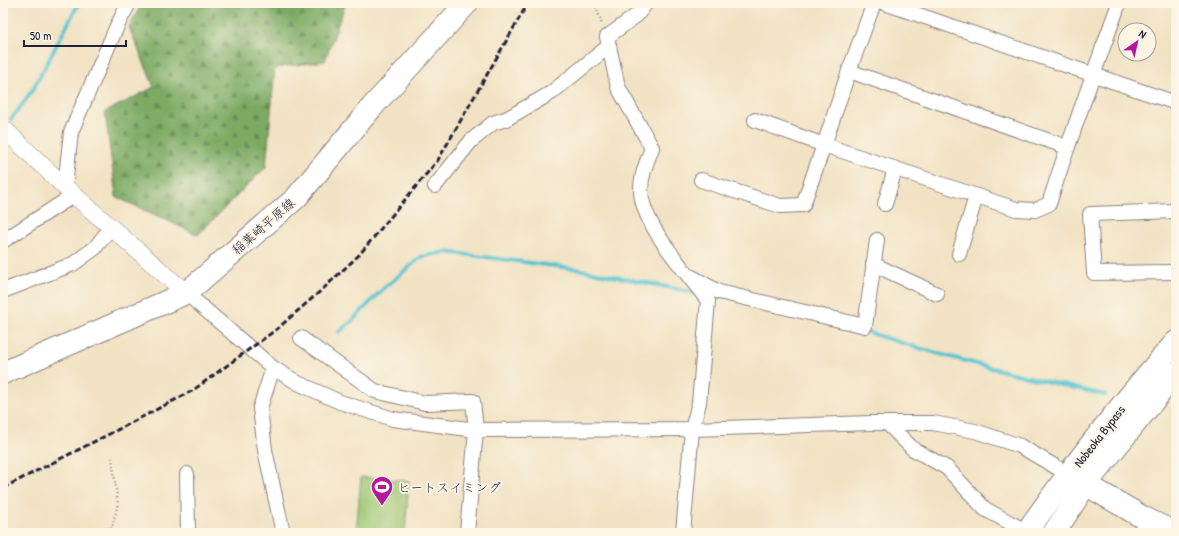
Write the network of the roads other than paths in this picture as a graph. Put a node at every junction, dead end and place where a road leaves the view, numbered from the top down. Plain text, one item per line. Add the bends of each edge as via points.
1 (130, 3) edge
2 (467, 3) edge
3 (646, 3) edge
4 (874, 3) edge
5 (884, 3) edge
6 (1119, 3) edge
7 (608, 42) junction
8 (849, 71) junction
9 (1093, 74) junction
10 (1176, 103) edge
11 (755, 120) dead end
12 (3, 128) edge
13 (824, 145) junction
14 (1067, 147) junction
15 (895, 169) junction
16 (701, 180) dead end
17 (435, 186) dead end
18 (70, 191) junction
19 (976, 196) junction
20 (885, 204) dead end
21 (1176, 211) edge
22 (111, 227) junction
23 (877, 240) dead end
24 (3, 241) edge
25 (959, 254) dead end
26 (873, 264) junction
27 (1176, 272) edge
28 (692, 280) junction
29 (3, 291) edge
30 (186, 293) junction
31 (937, 294) dead end
32 (300, 338) dead end
33 (1176, 342) edge
34 (273, 368) junction
35 (3, 372) edge
36 (1176, 374) edge
37 (888, 424) junction
38 (692, 429) junction
39 (476, 430) junction
40 (187, 474) dead end
41 (1077, 479) junction
42 (188, 533) edge
43 (282, 533) edge
44 (467, 533) edge
45 (683, 533) edge
46 (1030, 533) edge
47 (1054, 533) edge
48 (1175, 533) edge

1 - 18 street via 117,26 71,132
2 - 30 main road, 稲葉崎平原線 via 372,107 296,198
3 - 7 street
4 - 8 street
5 - 9 street
6 - 9 street
7 - 17 street via 551,93 493,124 471,141
7 - 28 street via 618,87 652,148 645,166 641,190 644,206 653,227
8 - 13 street
8 - 14 street
9 - 10 street
9 - 14 street
11 - 13 street
12 - 18 street
13 - 15 street
13 - 16 street via 803,205 780,206
14 - 19 street via 1049,204 1036,210 1016,209
15 - 19 street
15 - 20 street
18 - 22 street
18 - 24 street
19 - 25 street
21 - 27 street via 1090,214 1094,273
22 - 29 street via 95,248 72,264
22 - 30 street
23 - 26 street
26 - 28 street via 865,326 719,292
26 - 31 street
28 - 38 street via 708,301 699,402
30 - 34 street
30 - 35 main road, 稲葉崎平原線
32 - 39 street via 375,391 425,403 473,401
33 - 41 main road, Nobeoka Bypass via 1150,372
34 - 39 street via 298,383 340,402 393,419
34 - 43 street via 260,408 265,450
36 - 41 main road, Nobeoka Bypass
37 - 38 street
37 - 41 street via 933,423 974,431 1020,446
37 - 46 street via 913,448 947,468 985,509
38 - 39 street
38 - 45 street
39 - 44 street
40 - 42 street
41 - 46 main road, Nobeoka Bypass
41 - 47 main road, Nobeoka Bypass
41 - 48 main road

